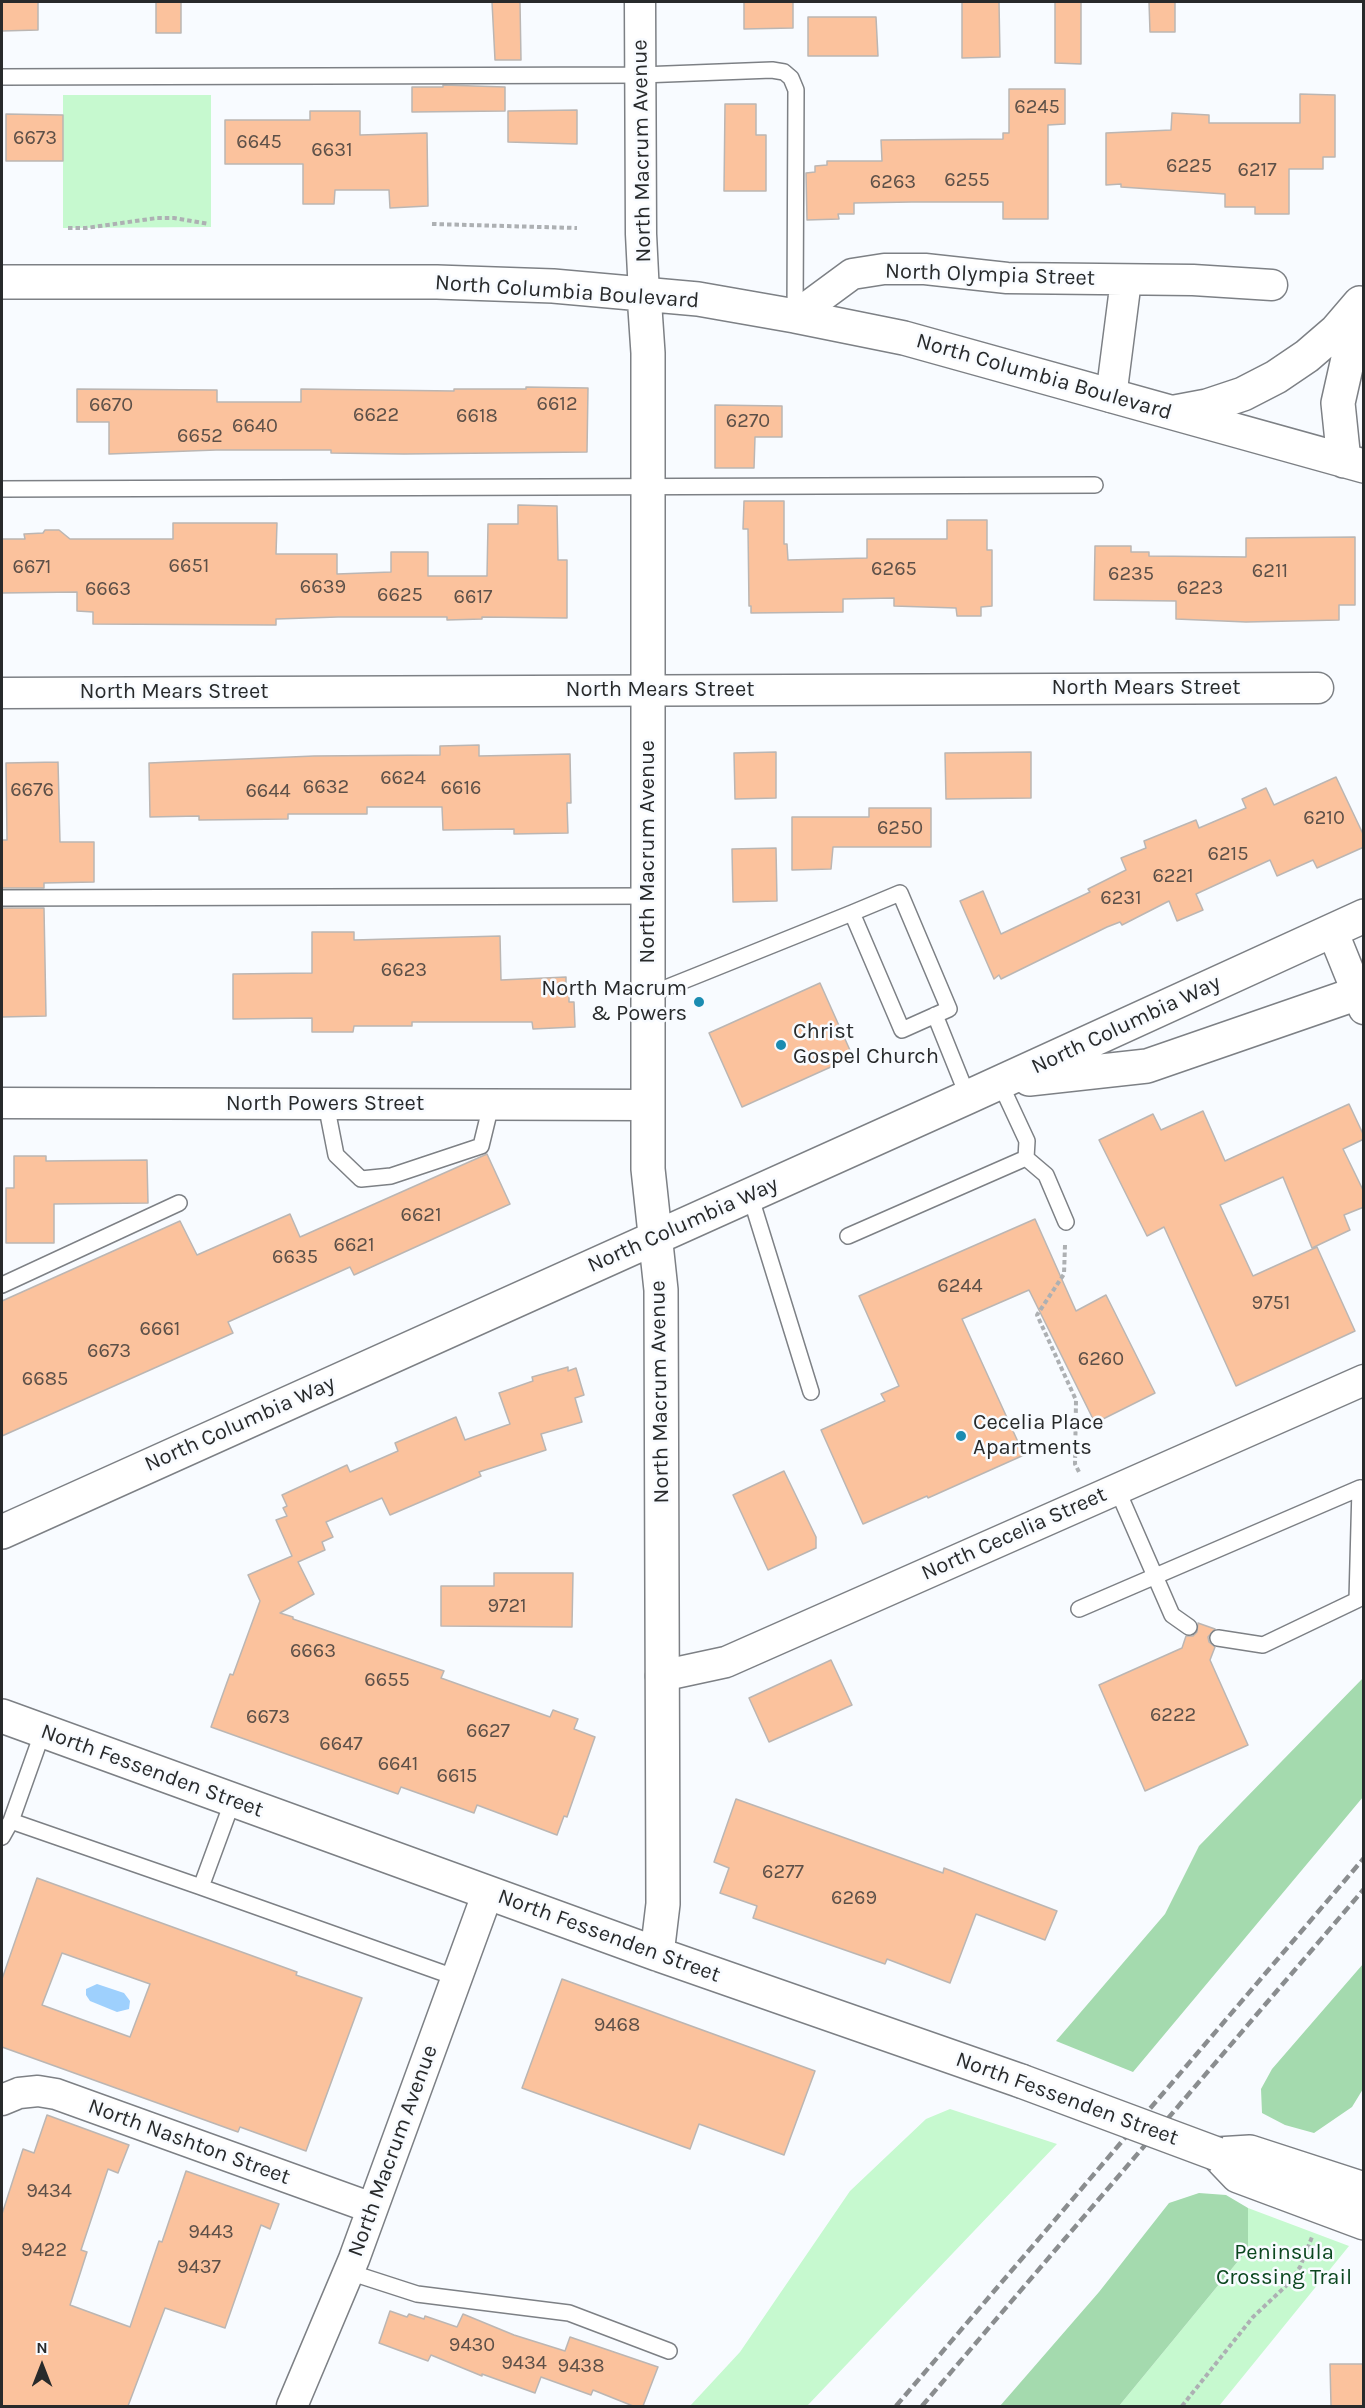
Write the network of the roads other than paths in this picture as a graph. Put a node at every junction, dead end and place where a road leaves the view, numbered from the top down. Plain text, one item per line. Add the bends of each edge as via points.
1 (640, 2) edge
2 (640, 75) junction
3 (2, 77) edge
4 (1126, 280) junction
5 (2, 282) edge
6 (1272, 285) dead end
7 (644, 294) junction
8 (1362, 298) edge
9 (795, 316) junction
10 (1111, 397) junction
11 (1171, 413) junction
12 (1364, 433) edge
13 (1354, 463) edge
14 (1095, 485) dead end
15 (648, 487) junction
16 (2, 489) edge
17 (1318, 688) dead end
18 (648, 690) junction
19 (2, 693) edge
20 (648, 896) junction
21 (2, 898) edge
22 (852, 913) junction
23 (1364, 916) edge
24 (1332, 930) junction
25 (648, 995) junction
26 (1361, 998) edge
27 (935, 1015) junction
28 (1000, 1083) junction
29 (968, 1097) junction
30 (2, 1103) edge
31 (326, 1104) junction
32 (491, 1105) junction
33 (648, 1105) junction
34 (1026, 1158) junction
35 (750, 1195) junction
36 (179, 1203) dead end
37 (1066, 1222) road end
38 (848, 1236) dead end
39 (655, 1237) junction
40 (2, 1285) edge
41 (1364, 1380) edge
42 (811, 1392) dead end
43 (1362, 1488) edge
44 (1106, 1494) junction
45 (2, 1532) edge
46 (1154, 1575) junction
47 (1079, 1609) dead end
48 (1189, 1627) dead end
49 (1218, 1638) dead end
50 (662, 1676) junction
51 (2, 1716) edge
52 (43, 1731) junction
53 (233, 1800) junction
54 (11, 1821) junction
55 (2, 1837) edge
56 (201, 1887) junction
57 (488, 1892) junction
58 (657, 1954) junction
59 (456, 1978) junction
60 (3, 2099) edge
61 (1272, 2174) junction
62 (1364, 2189) edge
63 (372, 2208) junction
64 (1321, 2221) junction
65 (1364, 2223) edge
66 (1364, 2241) edge
67 (349, 2272) junction
68 (669, 2351) dead end
69 (292, 2406) edge

1 - 2 street, North Macrum Avenue
2 - 3 lane
2 - 7 street, North Macrum Avenue
2 - 9 lane via 772,70 791,78 796,90
4 - 6 street, North Olympia Street
4 - 9 street, North Olympia Street via 1007,278 884,269 852,274
4 - 10 street, North Olympia Street
5 - 7 main road, North Columbia Boulevard via 437,282
7 - 9 main road, North Columbia Boulevard
7 - 15 main road, North Macrum Avenue
8 - 11 main road via 1336,331 1276,377 1234,397
8 - 13 main road via 1338,403
9 - 10 main road, North Columbia Boulevard via 904,338
10 - 11 main road, North Columbia Boulevard
11 - 13 main road, North Columbia Boulevard
12 - 13 main road
14 - 15 lane
15 - 16 lane
15 - 18 main road, North Macrum Avenue
17 - 18 street, North Mears Street
18 - 19 street, North Mears Street
18 - 20 main road, North Macrum Avenue
20 - 21 lane
20 - 25 main road, North Macrum Avenue
22 - 25 lane
22 - 27 lane via 902,1030
22 - 27 lane via 900,894 949,1009
23 - 24 main road, North Columbia Way
24 - 26 street
24 - 28 main road, North Columbia Way
25 - 33 main road, North Macrum Avenue
26 - 28 main road via 1147,1066
27 - 29 lane
28 - 29 main road, North Columbia Way
28 - 34 lane via 1027,1141
29 - 35 main road, North Columbia Way
30 - 31 street, North Powers Street
31 - 32 street, North Powers Street
31 - 32 lane via 336,1155 362,1179 391,1176 481,1146
32 - 33 street, North Powers Street
33 - 39 main road, North Macrum Avenue via 648,1169
34 - 37 lane via 1046,1175
34 - 38 lane
35 - 39 main road, North Columbia Way
35 - 42 lane
36 - 40 lane
39 - 45 main road, North Columbia Way
39 - 50 main road, North Macrum Avenue via 662,1290
41 - 44 street, North Cecelia Street
43 - 46 lane
43 - 49 lane via 1357,1600 1263,1645
44 - 46 lane
44 - 50 street, North Cecelia Street via 726,1662
46 - 47 lane
46 - 48 lane via 1172,1616
50 - 58 main road, North Macrum Avenue via 663,1904
51 - 52 main road, North Fessenden Street
52 - 53 main road, North Fessenden Street
52 - 54 lane
53 - 56 lane
53 - 57 main road, North Fessenden Street
54 - 55 lane
54 - 56 lane
56 - 59 lane
57 - 58 main road, North Fessenden Street
57 - 59 street, North Macrum Avenue
58 - 61 main road, North Fessenden Street, bridge via 1217,2154 1238,2176
59 - 63 street, North Macrum Avenue
60 - 63 street, North Nashton Street via 18,2092 56,2094
61 - 62 main road, North Fessenden Street
61 - 64 main road, North Fessenden Street
63 - 67 street, North Macrum Avenue
64 - 65 main road, North Fessenden Street
64 - 66 main road
67 - 68 lane via 417,2294 569,2313
67 - 69 street, North Macrum Avenue

